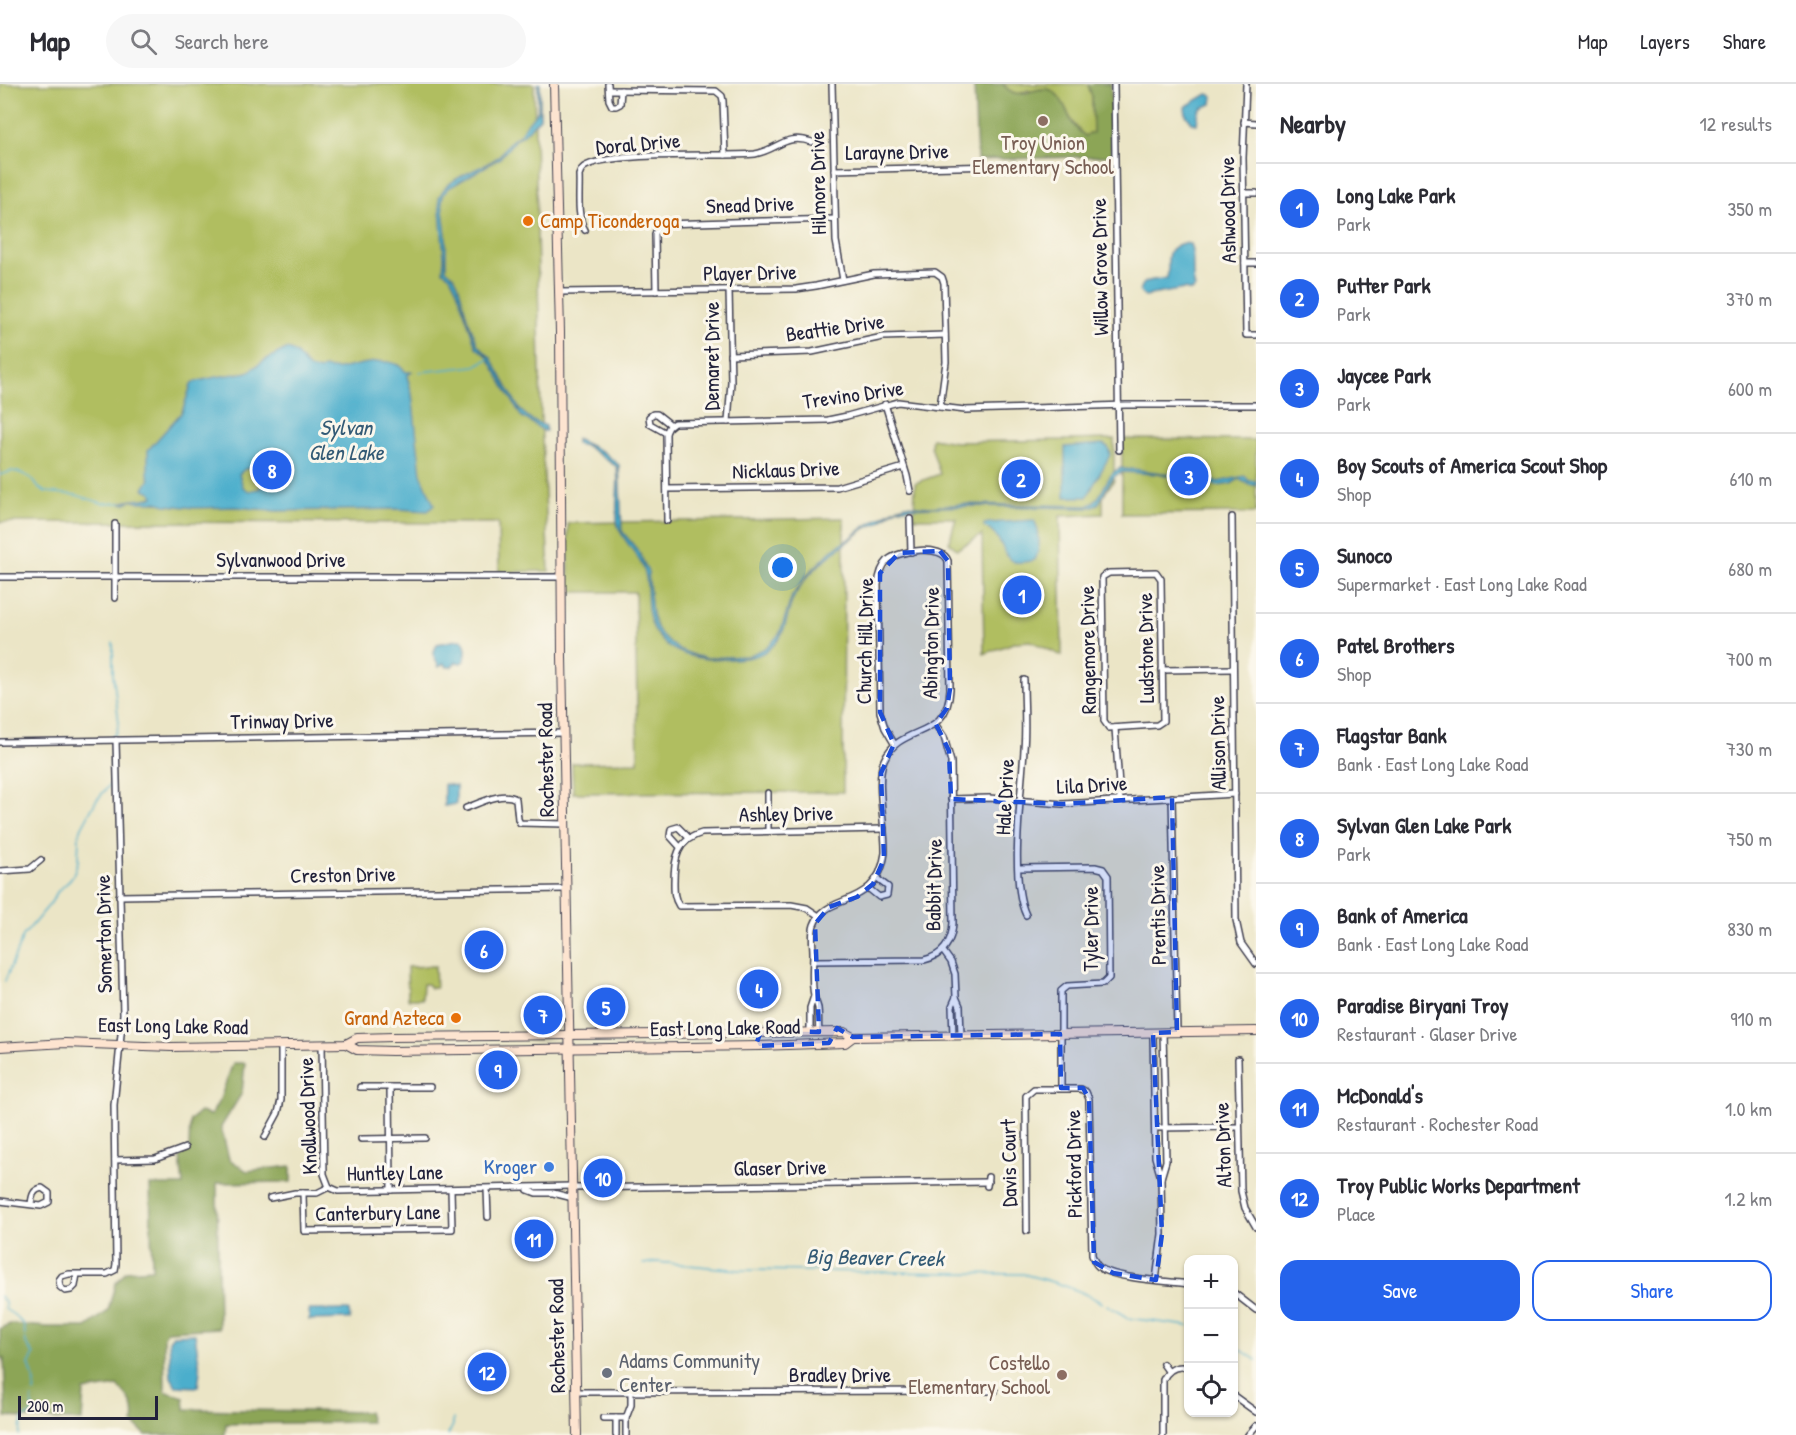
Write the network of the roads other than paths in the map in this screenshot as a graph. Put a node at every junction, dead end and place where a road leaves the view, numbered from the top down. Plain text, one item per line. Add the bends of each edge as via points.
1 (554, 84) edge
2 (832, 84) edge
3 (1114, 84) edge
4 (1246, 84) edge
5 (609, 87) edge
6 (621, 90) junction
7 (1245, 122) junction
8 (1256, 123) edge
9 (812, 142) dead end
10 (725, 155) junction
11 (998, 166) dead end
12 (834, 170) junction
13 (1244, 193) junction
14 (1256, 193) edge
15 (835, 219) junction
16 (585, 230) dead end
17 (1245, 263) junction
18 (1256, 263) edge
19 (843, 280) junction
20 (729, 290) junction
21 (656, 291) junction
22 (560, 292) junction
23 (945, 334) junction
24 (1256, 335) edge
25 (730, 355) junction
26 (885, 404) junction
27 (1256, 405) edge
28 (1118, 406) junction
29 (939, 407) junction
30 (728, 422) junction
31 (1119, 450) dead end
32 (904, 467) junction
33 (667, 489) junction
34 (910, 491) dead end
35 (1232, 517) dead end
36 (910, 519) dead end
37 (667, 521) dead end
38 (115, 524) dead end
39 (911, 552) junction
40 (1104, 575) joint
41 (0, 576) edge
42 (115, 577) junction
43 (562, 577) junction
44 (115, 598) dead end
45 (1233, 669) junction
46 (1162, 670) junction
47 (1024, 680) dead end
48 (935, 724) junction
49 (1115, 728) junction
50 (564, 733) junction
51 (116, 740) junction
52 (0, 742) edge
53 (895, 745) junction
54 (768, 794) dead end
55 (1235, 794) junction
56 (1172, 797) junction
57 (951, 799) junction
58 (1120, 800) junction
59 (1021, 801) junction
60 (466, 808) dead end
61 (566, 824) junction
62 (884, 829) junction
63 (768, 831) junction
64 (689, 838) junction
65 (680, 847) junction
66 (41, 860) dead end
67 (1019, 868) junction
68 (0, 871) edge
69 (876, 878) junction
70 (868, 888) junction
71 (567, 889) junction
72 (119, 896) junction
73 (819, 915) junction
74 (1026, 915) dead end
75 (943, 951) junction
76 (813, 961) junction
77 (1256, 964) edge
78 (761, 1031) junction
79 (1256, 1031) edge
80 (734, 1032) junction
81 (814, 1032) junction
82 (831, 1032) junction
83 (1163, 1032) junction
84 (1177, 1032) junction
85 (1153, 1033) junction
86 (569, 1034) junction
87 (605, 1034) junction
88 (1060, 1034) junction
89 (539, 1035) junction
90 (957, 1036) junction
91 (398, 1037) junction
92 (854, 1037) junction
93 (829, 1043) junction
94 (322, 1044) junction
95 (346, 1044) junction
96 (120, 1045) junction
97 (281, 1045) junction
98 (730, 1046) junction
99 (759, 1046) junction
100 (0, 1047) edge
101 (534, 1048) junction
102 (570, 1048) junction
103 (606, 1048) junction
104 (392, 1051) junction
105 (1238, 1059) dead end
106 (360, 1087) dead end
107 (390, 1087) junction
108 (430, 1087) dead end
109 (1154, 1087) junction
110 (1164, 1087) junction
111 (1061, 1088) junction
112 (1239, 1127) junction
113 (1155, 1128) junction
114 (1165, 1128) junction
115 (265, 1137) dead end
116 (390, 1138) junction
117 (424, 1138) dead end
118 (361, 1139) dead end
119 (185, 1148) dead end
120 (115, 1160) junction
121 (1161, 1178) junction
122 (988, 1182) dead end
123 (329, 1187) junction
124 (572, 1187) junction
125 (524, 1188) junction
126 (451, 1189) junction
127 (487, 1189) junction
128 (391, 1190) junction
129 (303, 1193) junction
130 (270, 1198) dead end
131 (573, 1198) junction
132 (0, 1201) edge
133 (30, 1204) dead end
134 (488, 1217) dead end
135 (1255, 1224) edge
136 (1027, 1231) dead end
137 (77, 1274) dead end
138 (1156, 1280) junction
139 (1184, 1284) edge
140 (1238, 1297) edge
141 (1256, 1310) edge
142 (1163, 1364) dead end
143 (1184, 1368) edge
144 (1168, 1371) junction
145 (995, 1391) dead end
146 (576, 1392) junction
147 (631, 1392) junction
148 (1238, 1399) edge
149 (1256, 1412) edge
150 (603, 1418) dead end
151 (616, 1418) junction
152 (626, 1418) junction
153 (1256, 1426) edge
154 (577, 1435) edge
155 (616, 1435) edge
156 (626, 1435) edge
157 (1163, 1435) edge
158 (1248, 1435) edge

1 - 22 main road, Rochester Road
2 - 12 street, Hilmore Drive
3 - 28 street, Willow Grove Drive
4 - 7 street, Ashwood Drive
5 - 6 street
5 - 6 street via 612,106 620,104
6 - 10 street via 720,93
7 - 8 street
7 - 13 street, Ashwood Drive
9 - 10 street via 796,138 761,153
10 - 16 street, Doral Drive via 616,159 581,169 580,213
11 - 12 street, Larayne Drive
12 - 15 street, Hilmore Drive
13 - 14 street
13 - 17 street, Ashwood Drive
15 - 19 street, Hilmore Drive
15 - 21 street, Snead Drive via 663,224 655,234
17 - 18 street
17 - 24 street, Ashwood Drive via 1246,335
19 - 20 street, Player Drive via 806,288
19 - 23 street, Player Drive via 881,273 939,274 944,283
20 - 21 street, Player Drive
20 - 25 street, Demaret Drive
21 - 22 street, Player Drive
22 - 43 main road, Rochester Road
23 - 25 street, Beattie Drive via 883,337 812,352
23 - 29 street via 946,369
25 - 30 street, Demaret Drive
26 - 29 street, Trevino Drive via 906,402
26 - 30 street, Trevino Drive via 828,420
26 - 32 street
27 - 28 street, Trevino Drive
28 - 29 street, Trevino Drive via 965,410
28 - 31 street, Willow Grove Drive
30 - 33 street, Trevino Drive via 679,423 668,430
32 - 33 street, Nicklaus Drive via 837,486
32 - 34 street
33 - 37 street
35 - 45 street, Allison Drive
36 - 39 street
38 - 42 street
39 - 48 street, Abington Drive via 940,552 948,561 950,694
39 - 53 street, Church Hill Drive via 899,553 889,560 878,581 880,712
40 - 46 street, Ludstone Drive via 1159,573
40 - 49 street, Rangemore Drive via 1104,721 1106,726
41 - 42 street, Sylvanwood Drive
42 - 43 street, Sylvanwood Drive
42 - 44 street
43 - 50 main road, Rochester Road
45 - 46 street
45 - 55 street, Allison Drive
46 - 49 street, Ludstone Drive via 1161,723
47 - 59 street, Hale Drive
48 - 53 street, Abington Drive
48 - 57 street, Babbit Drive via 949,751
49 - 58 street
50 - 51 street, Trinway Drive
50 - 61 main road, Rochester Road
51 - 52 street, Trinway Drive
51 - 72 street, Somerton Drive
53 - 62 street via 882,769
54 - 63 street
55 - 56 street, Lila Drive
55 - 77 street, Allison Drive via 1237,928 1243,947
56 - 58 street, Lila Drive
56 - 84 street, Prentis Drive
57 - 59 street, Lila Drive
57 - 75 street, Babbit Drive via 953,928
58 - 59 street, Lila Drive via 1063,804
59 - 67 street, Hale Drive
60 - 61 street via 512,796 520,823
61 - 71 main road, Rochester Road
62 - 63 street, Ashley Drive
62 - 69 street via 884,859
63 - 64 street, Ashley Drive via 707,832
64 - 65 street
64 - 65 street, Ashley Drive via 678,827 671,829 669,836
65 - 73 street, Ashley Drive via 674,868 674,896 679,906 791,905
66 - 68 street via 30,869
67 - 74 street, Hale Drive via 1021,903
67 - 88 street, Tyler Drive via 1095,867 1108,876 1109,978 1103,984 1062,989
69 - 70 street
69 - 70 street via 888,887 887,895 879,897
70 - 73 street
71 - 72 street, Creston Drive
71 - 86 main road, Rochester Road
72 - 96 street, Somerton Drive via 123,1014
73 - 76 street via 813,930
75 - 76 street, Babbit Drive via 919,960
75 - 90 street via 953,968 956,997 952,1006
76 - 81 street via 814,996 810,1008
78 - 80 main road, East Long Lake Road
78 - 81 main road, East Long Lake Road
78 - 99 main road
79 - 84 main road, East Long Lake Road
80 - 87 main road, East Long Lake Road
80 - 98 main road via 736,1038
81 - 82 main road, East Long Lake Road
82 - 92 main road, East Long Lake Road
82 - 93 main road
83 - 84 main road, East Long Lake Road
83 - 85 main road, East Long Lake Road
83 - 110 street
85 - 88 main road, East Long Lake Road
85 - 109 street
86 - 87 main road, East Long Lake Road
86 - 89 main road, East Long Lake Road
86 - 102 main road, Rochester Road
87 - 103 main road via 602,1042
88 - 90 main road, East Long Lake Road
88 - 111 street
89 - 91 main road, East Long Lake Road
89 - 101 main road via 540,1042
90 - 92 main road, East Long Lake Road
91 - 95 main road, East Long Lake Road via 357,1038
91 - 104 main road via 392,1042
92 - 93 main road, East Long Lake Road
93 - 99 main road, East Long Lake Road
94 - 95 main road, East Long Lake Road
94 - 97 main road, East Long Lake Road
94 - 123 street, Knollwood Drive via 324,1174
95 - 104 main road, East Long Lake Road via 357,1050
96 - 97 main road, East Long Lake Road
96 - 100 main road, East Long Lake Road via 65,1042
96 - 120 street, Somerton Drive via 114,1105
97 - 115 street via 281,1100
98 - 99 main road, East Long Lake Road
98 - 103 main road, East Long Lake Road
101 - 102 main road, East Long Lake Road
101 - 104 main road, East Long Lake Road
102 - 103 main road, East Long Lake Road
102 - 124 main road, Rochester Road
105 - 112 street, Alton Drive
106 - 107 street
107 - 108 street
107 - 116 street
109 - 110 street
109 - 113 street
110 - 114 street
111 - 136 street, Davis Court via 1035,1089 1025,1099
111 - 138 street, Pickford Drive via 1082,1089 1089,1099 1095,1262 1113,1273
112 - 114 street
112 - 135 street, Alton Drive via 1241,1198
113 - 114 street
113 - 121 street via 1156,1162
114 - 121 street via 1166,1161
116 - 117 street
116 - 118 street
116 - 128 street
119 - 120 street via 154,1160
120 - 137 street, Somerton Drive via 114,1271
121 - 138 street via 1162,1234
122 - 124 street, Glaser Drive
123 - 128 street, Huntley Lane via 338,1191
123 - 129 street, Huntley Lane via 321,1192
124 - 125 street, Huntley Lane
124 - 131 main road, Rochester Road
125 - 127 street, Huntley Lane
125 - 131 street, Huntley Lane
126 - 127 street, Huntley Lane
126 - 128 street, Huntley Lane
126 - 129 street, Canterbury Lane via 452,1229 304,1231
127 - 134 street
129 - 130 street, Huntley Lane
131 - 146 main road, Rochester Road
132 - 133 street
138 - 139 street
140 - 141 street
142 - 144 street
143 - 144 street
144 - 157 street via 1162,1389
145 - 147 street, Bradley Drive
146 - 147 street, Bradley Drive
146 - 154 main road, Rochester Road
147 - 152 street
148 - 149 street
150 - 151 street
151 - 152 street
151 - 155 street
152 - 156 street
153 - 158 street

